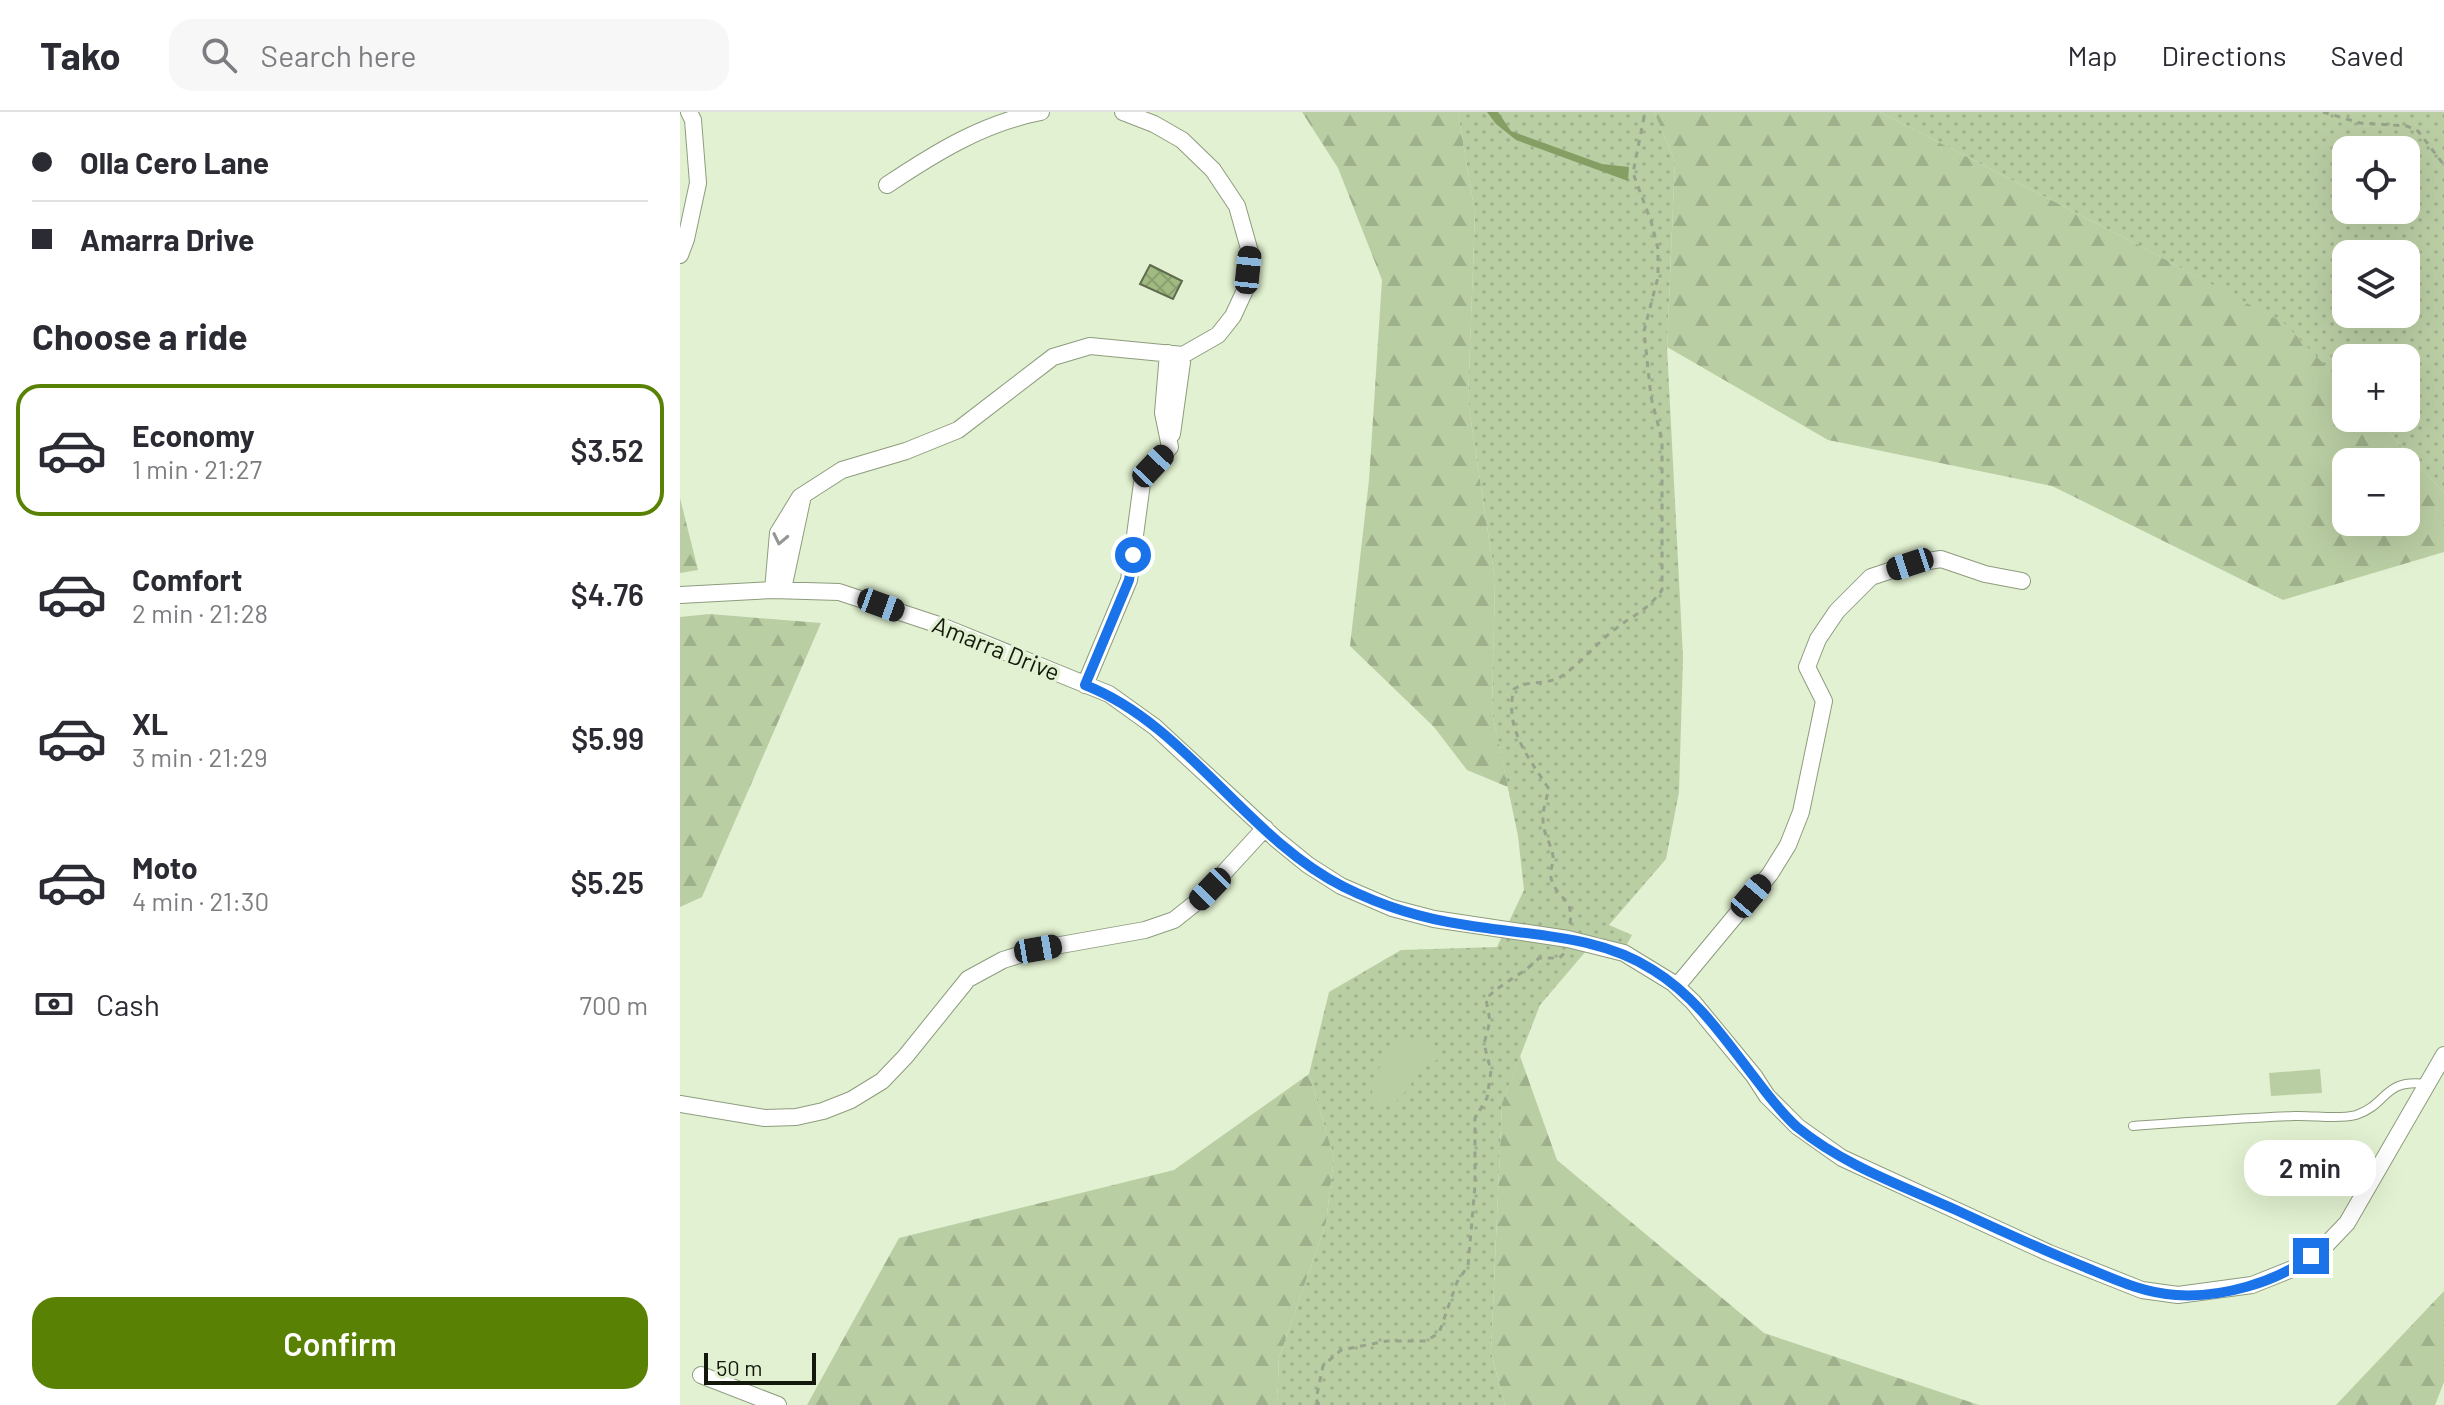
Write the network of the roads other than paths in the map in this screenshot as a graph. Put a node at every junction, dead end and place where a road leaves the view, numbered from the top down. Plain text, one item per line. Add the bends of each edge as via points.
1 (689, 112) edge
2 (1041, 112) edge
3 (1123, 112) edge
4 (887, 185) dead end
5 (680, 255) edge
6 (1176, 354) junction
7 (2022, 581) dead end
8 (778, 590) junction
9 (680, 595) edge
10 (1085, 685) junction
11 (1265, 828) junction
12 (1677, 986) junction
13 (2444, 1055) edge
14 (2427, 1084) junction
15 (680, 1104) edge
16 (2133, 1126) dead end
17 (701, 1375) dead end
18 (778, 1405) edge

1 - 5 street via 698,183
2 - 4 street via 953,143
3 - 6 street via 1182,140 1213,170 1237,206 1250,252 1246,288 1233,316 1218,335
6 - 8 street via 1090,346 1053,357 958,430 842,470 804,494
6 - 10 street via 1163,413 1170,447 1142,483 1129,580
7 - 12 street via 1941,559 1910,564 1871,577 1837,611 1807,667 1824,701 1801,812 1788,845
8 - 9 street, Amarra Drive
8 - 10 street, Amarra Drive via 839,592 939,625
10 - 11 street, Amarra Drive via 1109,694 1155,727
11 - 12 street, Amarra Drive via 1341,886 1392,908 1467,926 1593,944 1624,953
11 - 15 street via 1174,920 1038,949 968,979 882,1081 851,1100 823,1111 765,1118
12 - 14 street, Amarra Drive via 1777,1107 1842,1158 2049,1253 2142,1290 2178,1295 2252,1285 2297,1267 2326,1245 2347,1223
13 - 14 street, Amarra Drive
14 - 16 lane via 2392,1087 2370,1108 2345,1117
17 - 18 street

